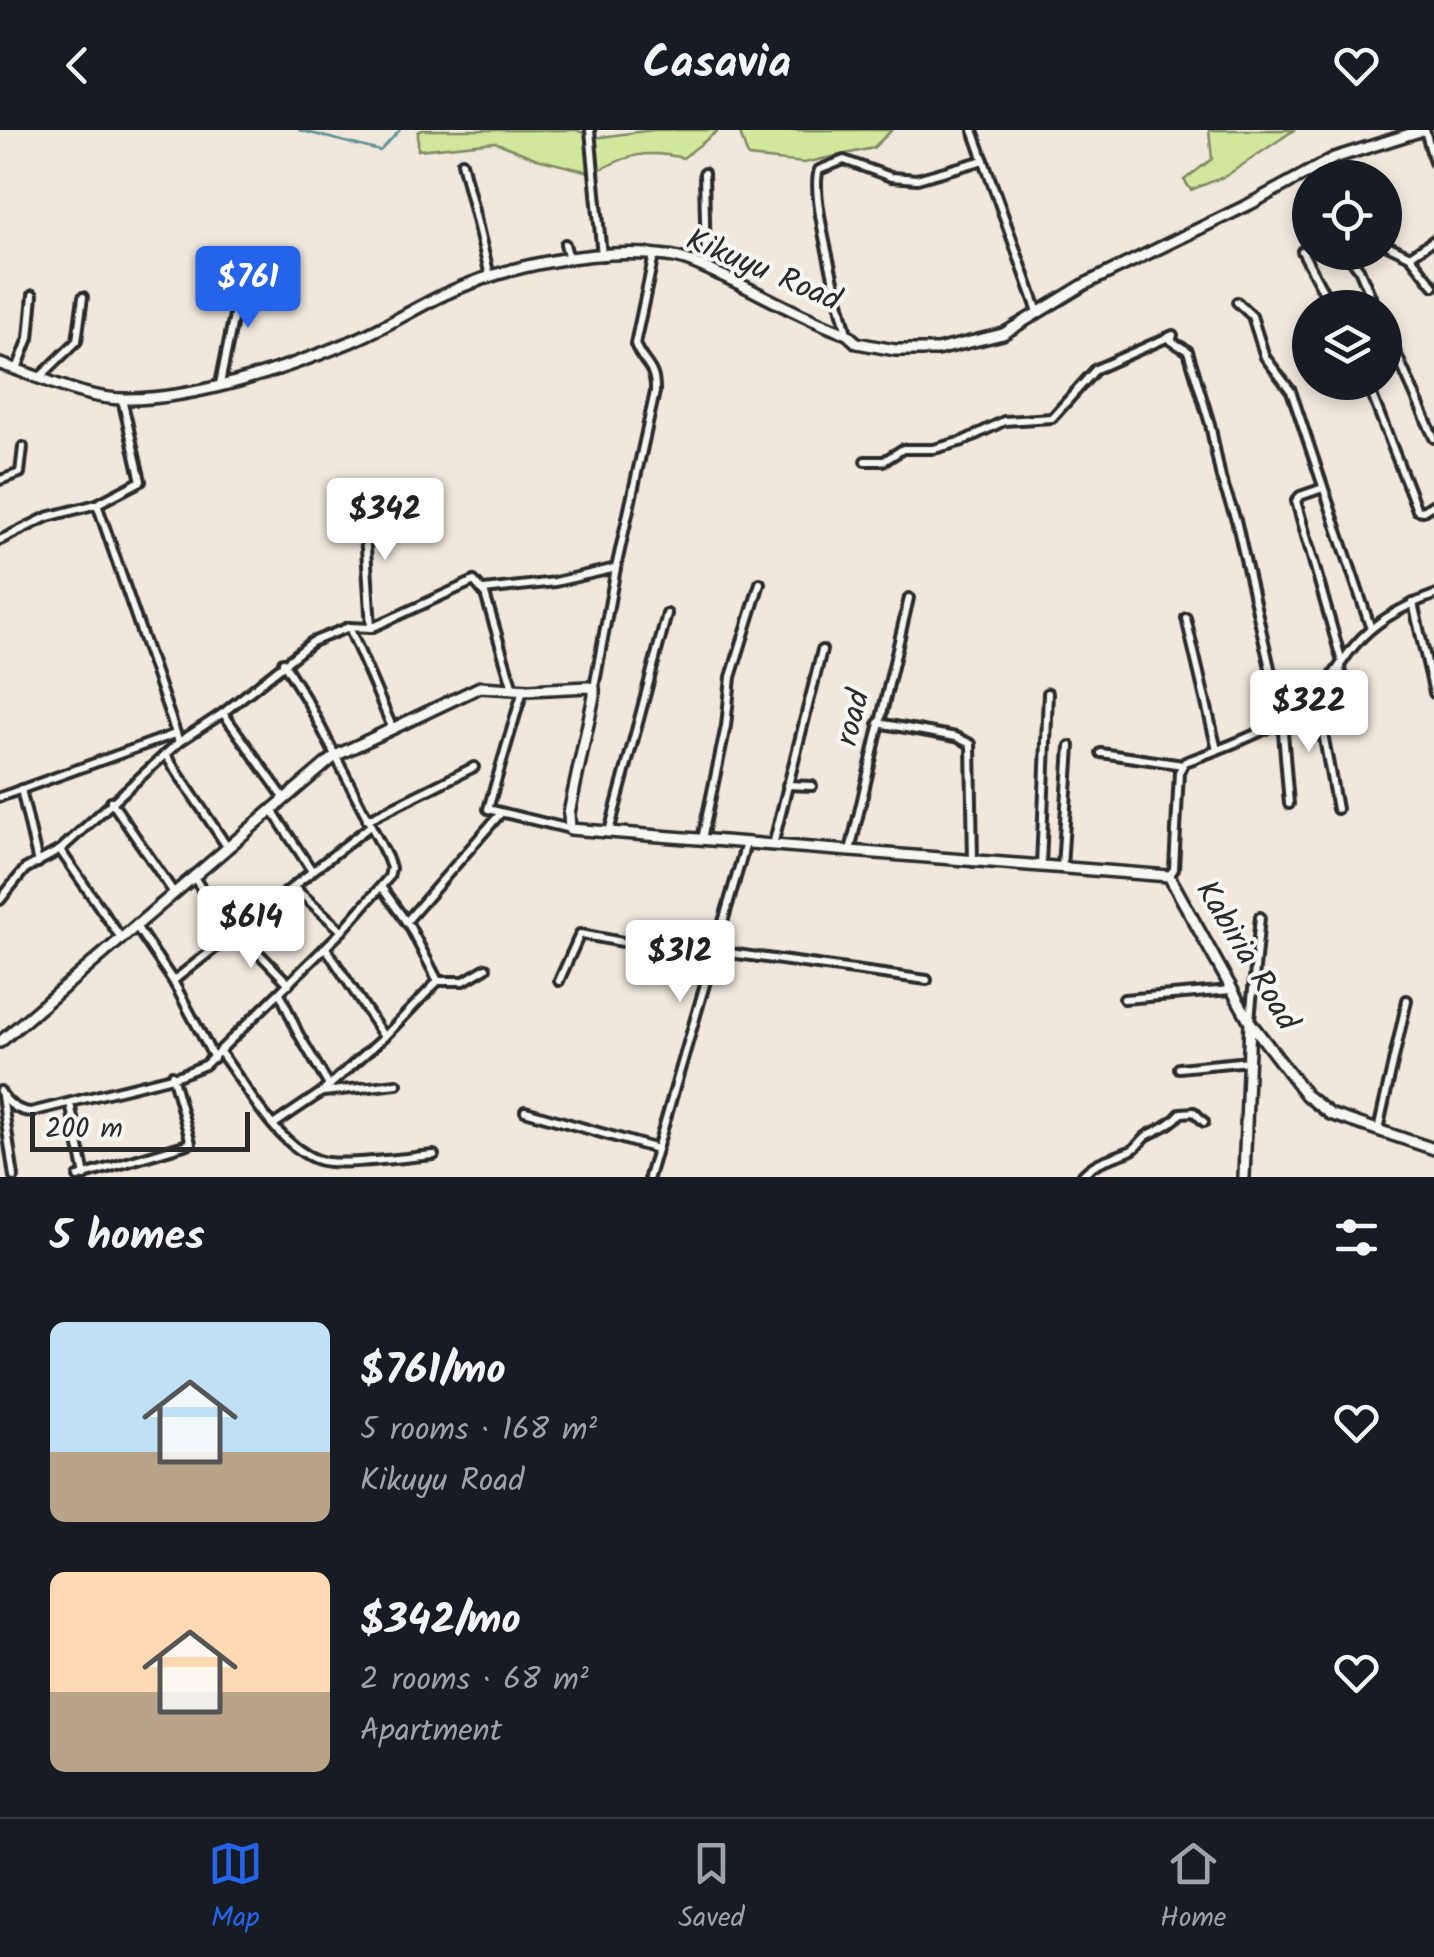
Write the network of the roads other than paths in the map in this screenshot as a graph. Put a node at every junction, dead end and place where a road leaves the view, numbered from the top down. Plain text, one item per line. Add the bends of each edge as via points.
1 (590, 130) edge
2 (973, 130) edge
3 (1424, 130) edge
4 (984, 160) junction
5 (462, 162) dead end
6 (1434, 162) edge
7 (704, 174) dead end
8 (1434, 240) edge
9 (566, 244) dead end
10 (1402, 252) edge
11 (654, 254) junction
12 (602, 256) junction
13 (1410, 256) junction
14 (569, 260) junction
15 (706, 268) junction
16 (233, 275) dead end
17 (490, 276) junction
18 (1434, 286) edge
19 (33, 295) dead end
20 (83, 297) dead end
21 (1237, 302) dead end
22 (1039, 315) junction
23 (846, 334) junction
24 (0, 364) edge
25 (1402, 366) edge
26 (18, 370) junction
27 (40, 377) junction
28 (220, 384) junction
29 (122, 400) junction
30 (1374, 400) edge
31 (1434, 438) edge
32 (23, 447) dead end
33 (865, 461) dead end
34 (0, 480) edge
35 (1323, 488) junction
36 (363, 501) dead end
37 (97, 504) junction
38 (1434, 504) edge
39 (0, 540) edge
40 (616, 568) junction
41 (760, 583) dead end
42 (484, 590) junction
43 (1434, 595) edge
44 (909, 598) dead end
45 (1413, 602) junction
46 (667, 614) dead end
47 (1186, 618) dead end
48 (349, 627) junction
49 (371, 628) junction
50 (1372, 629) junction
51 (822, 650) dead end
52 (284, 662) junction
53 (1341, 664) junction
54 (594, 688) junction
55 (518, 690) junction
56 (1434, 693) edge
57 (1048, 694) dead end
58 (1316, 695) junction
59 (223, 713) junction
60 (1282, 720) junction
61 (878, 723) junction
62 (1348, 725) dead end
63 (392, 727) junction
64 (177, 738) junction
65 (1070, 746) dead end
66 (1217, 750) junction
67 (1101, 753) dead end
68 (165, 754) junction
69 (335, 756) junction
70 (1182, 765) junction
71 (474, 767) dead end
72 (787, 785) junction
73 (812, 786) dead end
74 (22, 789) junction
75 (0, 797) edge
76 (284, 799) junction
77 (111, 801) junction
78 (1290, 804) dead end
79 (1337, 809) dead end
80 (272, 810) junction
81 (500, 814) junction
82 (369, 823) junction
83 (570, 829) junction
84 (609, 832) junction
85 (702, 840) junction
86 (746, 844) junction
87 (773, 846) junction
88 (228, 848) junction
89 (60, 850) junction
90 (850, 850) junction
91 (38, 862) junction
92 (973, 862) junction
93 (1042, 866) junction
94 (1062, 869) junction
95 (312, 871) junction
96 (194, 876) junction
97 (1170, 876) junction
98 (296, 888) junction
99 (382, 888) junction
100 (174, 893) junction
101 (0, 900) edge
102 (1260, 917) dead end
103 (406, 922) junction
104 (136, 926) junction
105 (342, 931) junction
106 (236, 934) junction
107 (121, 938) junction
108 (326, 948) junction
109 (713, 955) junction
110 (486, 968) dead end
111 (438, 980) junction
112 (928, 980) dead end
113 (172, 981) junction
114 (559, 981) dead end
115 (290, 984) junction
116 (1231, 990) junction
117 (280, 993) junction
118 (1124, 999) dead end
119 (1407, 1000) dead end
120 (1250, 1022) junction
121 (384, 1036) junction
122 (0, 1042) edge
123 (217, 1055) junction
124 (1249, 1061) junction
125 (1179, 1068) dead end
126 (172, 1075) junction
127 (328, 1084) junction
128 (397, 1084) dead end
129 (322, 1092) junction
130 (1, 1093) edge
131 (70, 1103) junction
132 (525, 1112) dead end
133 (1204, 1122) dead end
134 (272, 1126) junction
135 (1378, 1132) junction
136 (5, 1146) edge
137 (658, 1149) junction
138 (1434, 1150) edge
139 (434, 1155) dead end
140 (14, 1177) edge
141 (83, 1177) edge
142 (650, 1177) edge
143 (1082, 1177) edge
144 (1244, 1177) edge

1 - 12 street
2 - 4 street
3 - 6 street
3 - 22 main road, Kikuyu Road via 1334,158 1085,284
4 - 22 street
4 - 23 street via 916,178 891,177 844,160 819,170 819,206
5 - 17 street
7 - 15 street
8 - 13 street
9 - 14 street
10 - 13 street
11 - 12 main road, Kikuyu Road
11 - 15 main road, Kikuyu Road
11 - 40 street via 634,344 652,367 656,392
12 - 14 main road, Kikuyu Road
13 - 18 street
14 - 17 main road, Kikuyu Road
15 - 23 main road, Kikuyu Road
16 - 28 street via 235,310
17 - 28 main road, Kikuyu Road via 352,342
19 - 26 street
20 - 27 street via 77,341
21 - 35 street via 1252,316 1265,357 1291,391
22 - 23 main road, Kikuyu Road via 984,341 938,350 895,350 857,343
24 - 26 main road, Kikuyu Road
25 - 31 street
26 - 27 main road, Kikuyu Road
27 - 29 main road, Kikuyu Road
28 - 29 main road, Kikuyu Road
29 - 37 street via 142,481
30 - 38 street via 1417,510
32 - 34 street via 21,471
33 - 60 street via 963,441 1004,420 1052,418 1096,369 1173,334 1171,341 1188,351 1210,424
35 - 50 street
35 - 53 street via 1296,502
36 - 49 street
37 - 39 street
37 - 64 street
40 - 42 street
40 - 54 street
41 - 85 street via 732,677
42 - 49 street via 470,581
42 - 55 street
43 - 45 street
44 - 61 street, road
45 - 50 street
45 - 56 street
46 - 84 street
47 - 66 street
48 - 49 street
48 - 52 street
48 - 63 street
50 - 53 street
51 - 72 street
52 - 59 street
52 - 69 street
53 - 58 street
53 - 62 street
54 - 55 main road
54 - 83 main road
55 - 63 main road via 480,687
55 - 81 street via 488,806
57 - 93 street
58 - 60 street
58 - 79 street
59 - 64 street
59 - 76 street
60 - 66 street
60 - 78 street
61 - 90 street, road
61 - 92 street via 971,744
63 - 69 main road
64 - 68 street
64 - 74 street
65 - 94 street
66 - 70 street
67 - 70 street
68 - 77 street
68 - 88 street
69 - 76 main road
69 - 82 street
70 - 97 street, Kabiria Road
71 - 82 street
72 - 73 street
72 - 87 street
74 - 75 street
74 - 91 street
76 - 80 main road
77 - 89 street
77 - 100 street
80 - 88 main road
80 - 95 street
81 - 83 street
81 - 103 street
82 - 95 street
82 - 99 street via 391,868
83 - 84 main road
84 - 85 main road
85 - 86 main road
86 - 87 main road
86 - 109 street
87 - 90 main road
88 - 96 main road
89 - 91 street
89 - 107 street
90 - 92 main road
91 - 101 street via 17,875
92 - 93 main road
93 - 94 main road
94 - 97 main road
95 - 98 street
96 - 100 main road
96 - 106 street
97 - 116 main road, Kabiria Road
98 - 105 street
98 - 106 street
99 - 103 street
99 - 105 street
100 - 104 main road
102 - 120 street
103 - 111 street
104 - 107 main road
104 - 113 street
105 - 108 street
106 - 113 street
106 - 115 street
107 - 122 main road
108 - 115 street
108 - 121 street
109 - 112 street
109 - 114 street via 580,934
109 - 137 street
110 - 111 street via 464,981
111 - 121 street
113 - 123 street
115 - 117 street
116 - 118 street
116 - 120 main road, Kabiria Road
117 - 123 street
117 - 127 street
119 - 135 street
120 - 124 main road
120 - 135 main road, Kabiria Road via 1306,1095 1330,1114
121 - 127 street
123 - 126 street
123 - 134 street
124 - 125 street
124 - 144 main road
126 - 131 street
126 - 141 street via 192,1144
127 - 129 street
128 - 129 street
129 - 134 street
130 - 131 street via 20,1112
130 - 136 street
131 - 141 street
132 - 137 street
133 - 143 street via 1182,1112 1132,1151 1089,1166
134 - 139 street via 320,1161
135 - 138 main road, Kabiria Road
136 - 140 street
137 - 142 street

